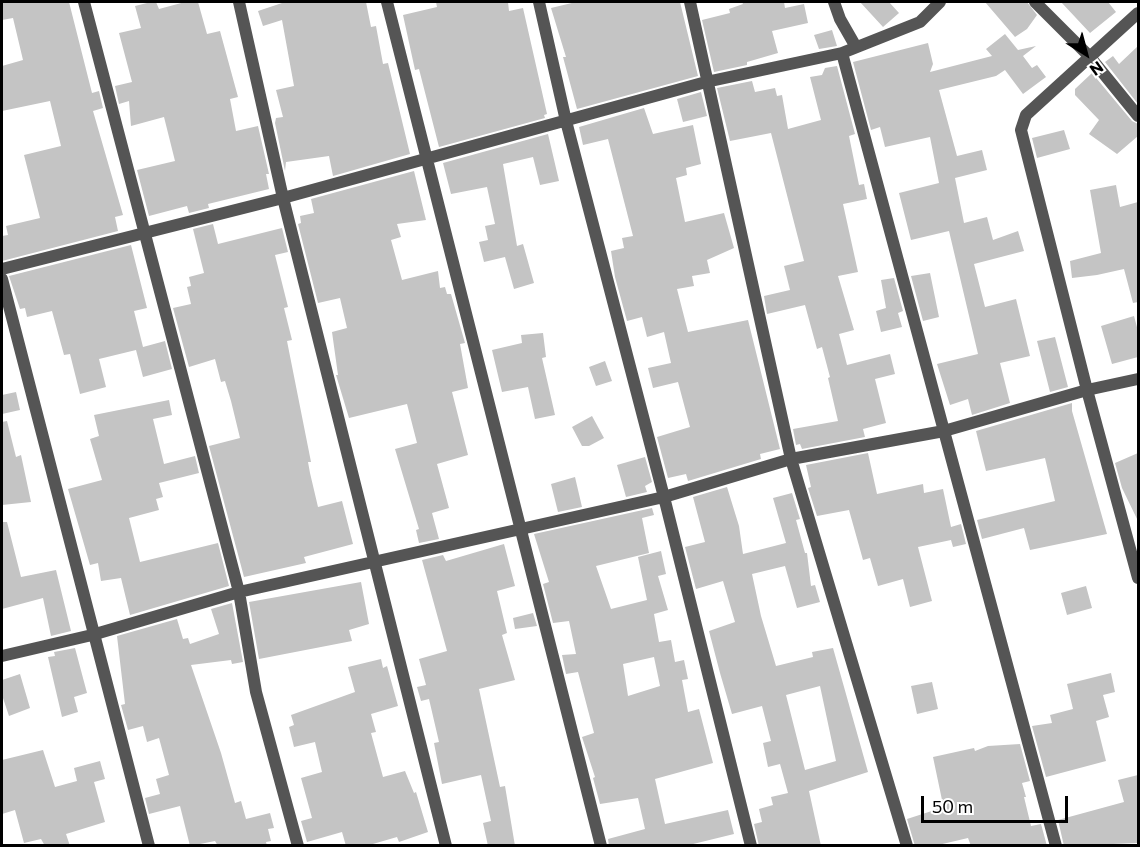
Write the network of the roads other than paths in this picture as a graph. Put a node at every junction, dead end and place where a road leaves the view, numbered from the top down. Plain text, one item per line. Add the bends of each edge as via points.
1 (84, 2) edge
2 (239, 2) edge
3 (387, 2) edge
4 (539, 2) edge
5 (690, 2) edge
6 (834, 2) edge
7 (940, 2) edge
8 (1035, 2) edge
9 (1138, 13) edge
10 (856, 47) junction
11 (842, 53) junction
12 (1090, 57) junction
13 (706, 82) junction
14 (1138, 116) edge
15 (566, 121) junction
16 (427, 159) junction
17 (283, 198) junction
18 (143, 234) junction
19 (2, 269) edge
20 (2, 279) edge
21 (1138, 379) edge
22 (1087, 390) junction
23 (944, 431) junction
24 (791, 459) junction
25 (664, 497) junction
26 (521, 527) junction
27 (377, 562) junction
28 (1138, 578) edge
29 (239, 592) junction
30 (92, 635) junction
31 (2, 656) edge
32 (149, 846) edge
33 (298, 846) edge
34 (446, 846) edge
35 (601, 846) edge
36 (751, 846) edge
37 (907, 846) edge
38 (1056, 846) edge

1 - 18 street
2 - 17 street
3 - 16 street
4 - 15 street
5 - 13 street
6 - 10 street
7 - 10 street via 920,22
8 - 12 street
9 - 12 street
10 - 11 street
11 - 13 street
11 - 23 street
12 - 14 street
12 - 22 street via 1026,115 1021,130
13 - 15 street
13 - 24 street
15 - 16 street
15 - 25 street
16 - 17 street
16 - 26 street
17 - 18 street
17 - 27 street
18 - 19 street
18 - 29 street
20 - 30 street
21 - 22 street
22 - 23 street
22 - 28 street
23 - 24 street
23 - 38 street
24 - 25 street
24 - 37 street
25 - 26 street
25 - 36 street
26 - 27 street
26 - 35 street
27 - 29 street
27 - 34 street
29 - 30 street
29 - 33 street via 256,692
30 - 31 street
30 - 32 street

